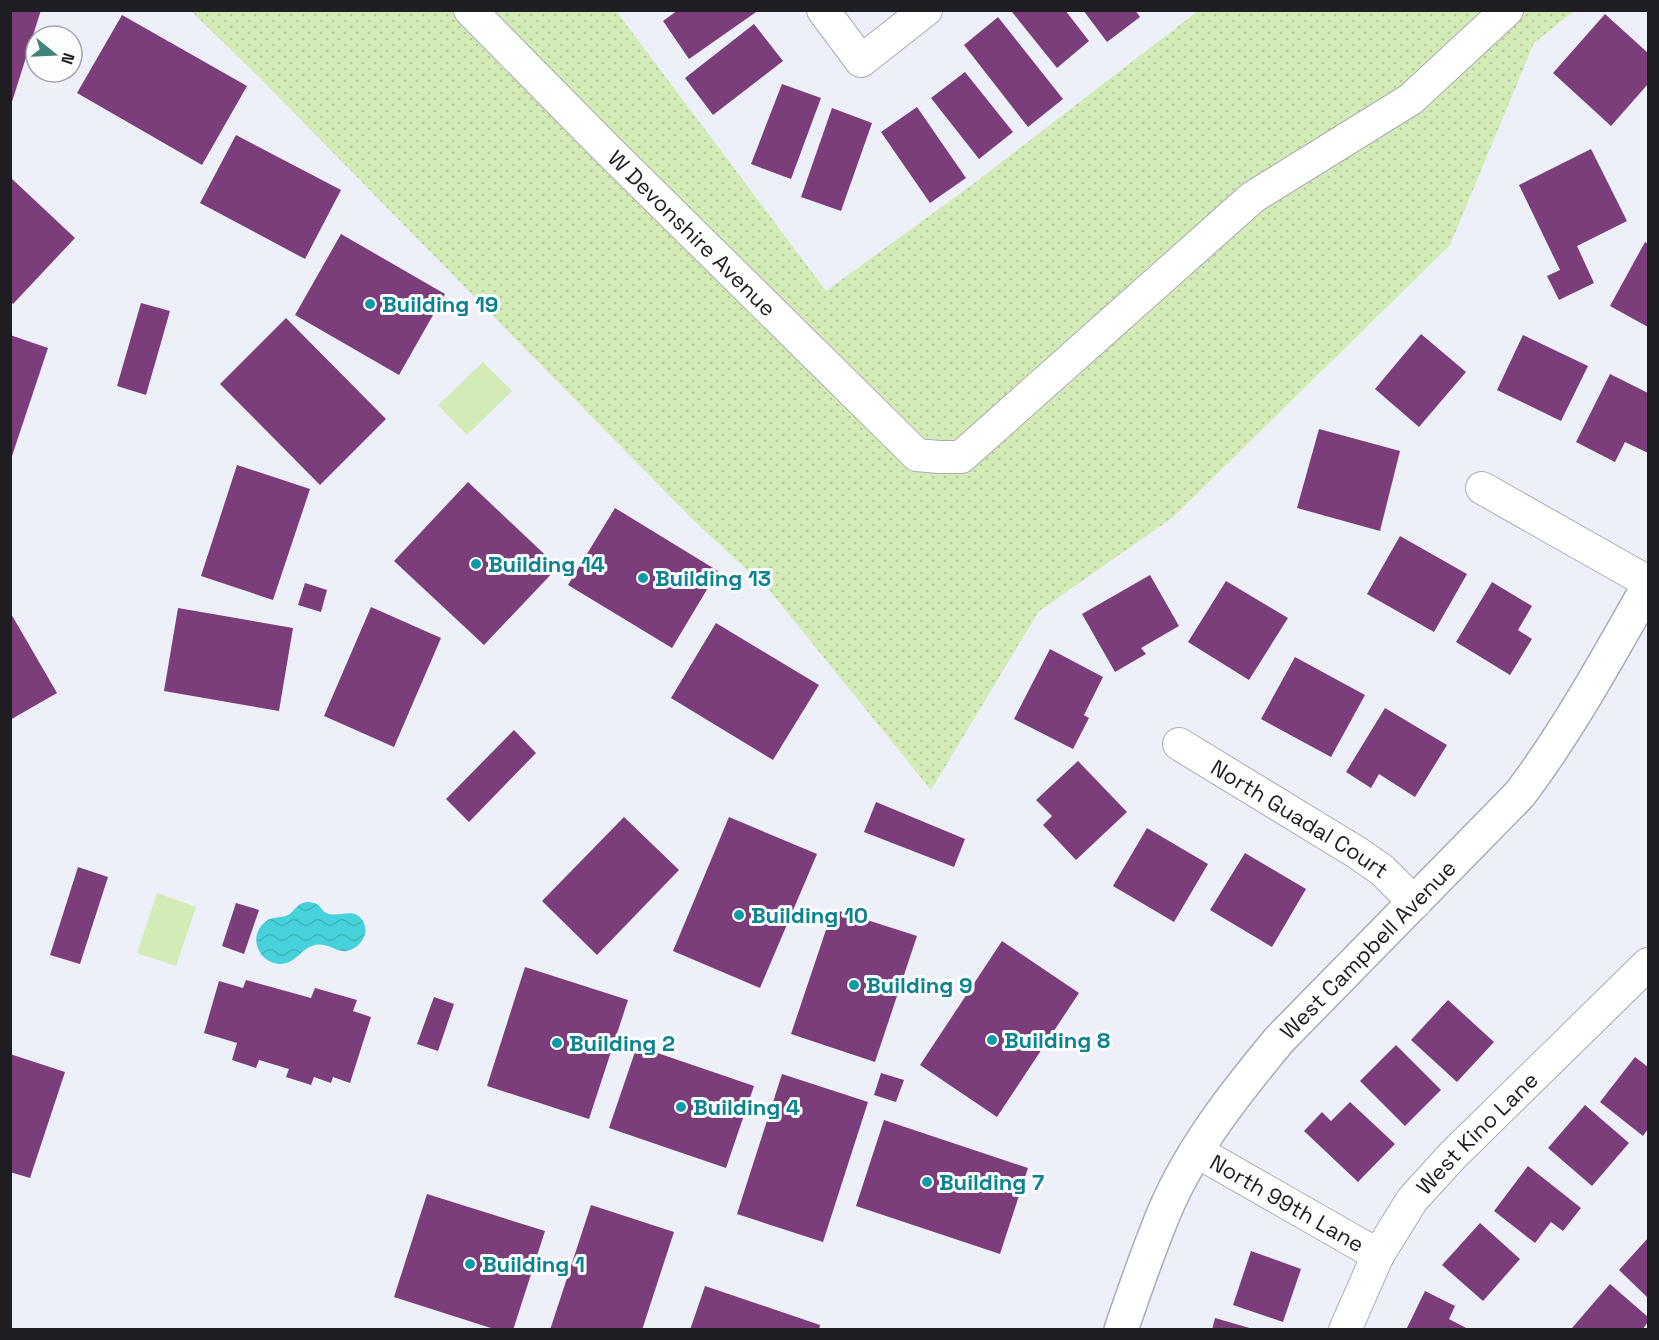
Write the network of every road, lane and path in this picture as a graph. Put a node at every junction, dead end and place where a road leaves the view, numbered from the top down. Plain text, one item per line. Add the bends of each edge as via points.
1 (470, 10) edge
2 (823, 10) edge
3 (926, 10) edge
4 (1507, 10) edge
5 (1482, 488) dead end
6 (1648, 582) edge
7 (1648, 587) edge
8 (1179, 744) dead end
9 (1415, 903) junction
10 (1648, 964) edge
11 (1196, 1151) junction
12 (1378, 1255) junction
13 (1121, 1329) edge
14 (1345, 1329) edge

1 - 4 street, W Devonshire Avenue via 917,455 939,457 961,457 1252,197 1411,99
2 - 3 street via 861,61
5 - 6 street
7 - 9 street, West Campbell Avenue via 1543,764 1520,794
8 - 9 street, North Guadal Court via 1356,852 1382,870
9 - 11 street, West Campbell Avenue via 1279,1040
10 - 12 street, West Kino Lane via 1453,1155 1412,1200
11 - 12 street, North 99th Lane
11 - 13 street, West Campbell Avenue via 1167,1206
12 - 14 street, West Kino Lane

